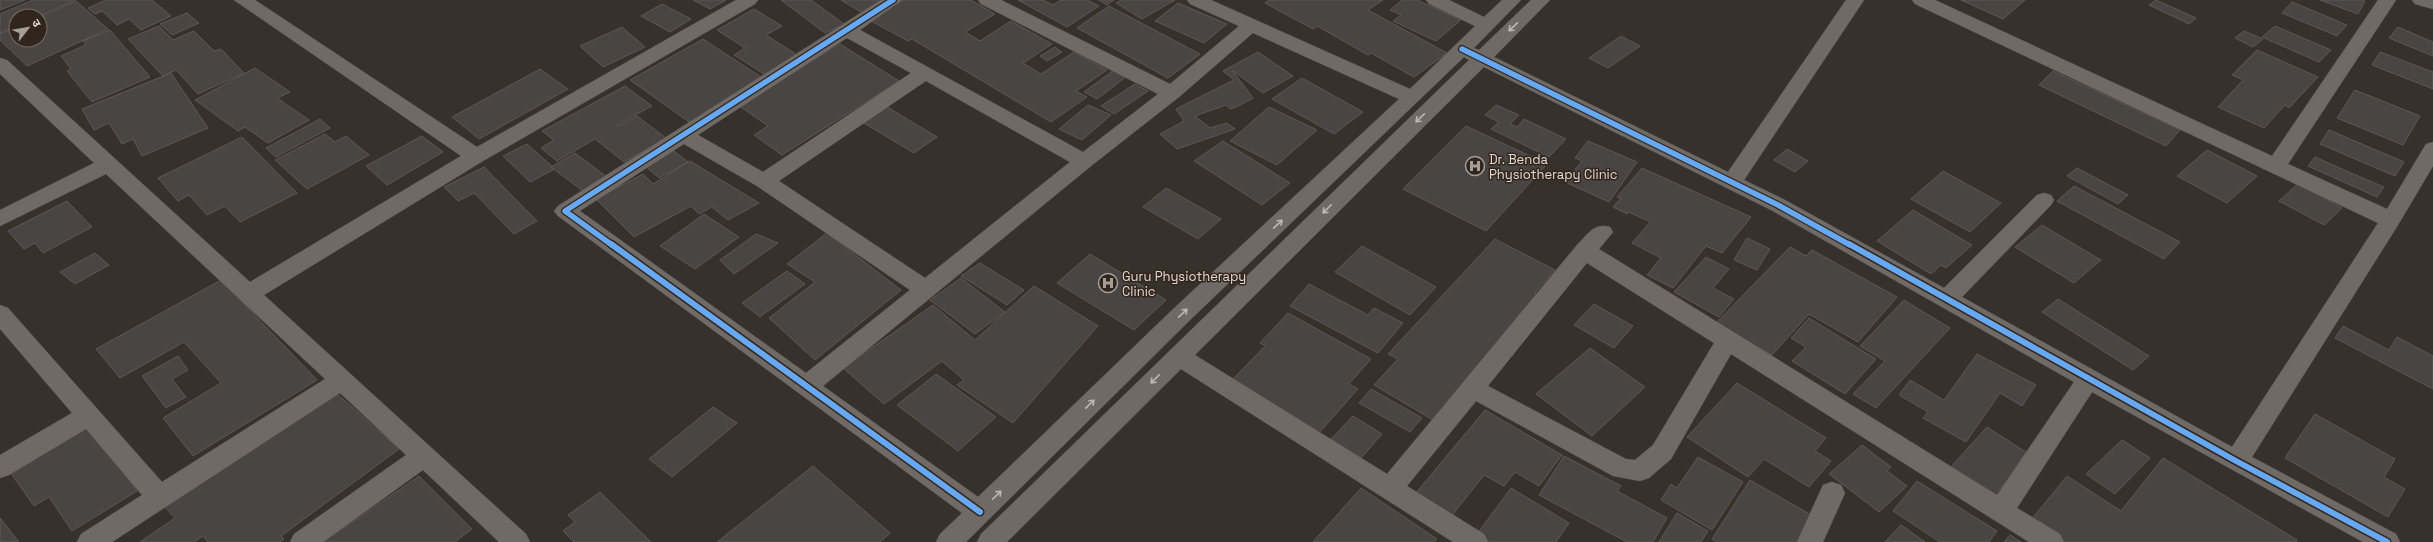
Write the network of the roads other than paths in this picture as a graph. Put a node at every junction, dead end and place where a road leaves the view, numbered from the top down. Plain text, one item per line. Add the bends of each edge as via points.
1 (243, 0) edge
2 (748, 0) edge
3 (893, 0) edge
4 (987, 0) edge
5 (1196, 0) edge
6 (1435, 0) edge
7 (1512, 0) edge
8 (1541, 0) edge
9 (1855, 0) edge
10 (1921, 0) edge
11 (2387, 0) edge
12 (2421, 0) edge
13 (2433, 4) edge
14 (1251, 25) junction
15 (1487, 25) junction
16 (847, 30) junction
17 (1472, 53) junction
18 (0, 64) edge
19 (925, 73) junction
20 (1172, 93) junction
21 (1412, 98) junction
22 (682, 134) junction
23 (2433, 149) edge
24 (476, 156) junction
25 (1084, 161) junction
26 (109, 164) junction
27 (2276, 166) junction
28 (764, 181) junction
29 (1732, 182) junction
30 (2044, 200) dead end
31 (0, 219) edge
32 (2392, 220) junction
33 (1602, 232) dead end
34 (1585, 251) junction
35 (924, 288) junction
36 (248, 294) junction
37 (1947, 299) junction
38 (1, 316) edge
39 (1727, 340) junction
40 (1178, 356) junction
41 (2089, 378) junction
42 (342, 380) junction
43 (805, 387) junction
44 (1472, 388) junction
45 (89, 415) junction
46 (424, 456) junction
47 (2236, 461) junction
48 (0, 468) edge
49 (1390, 489) junction
50 (1832, 493) dead end
51 (160, 497) junction
52 (2001, 511) junction
53 (980, 512) junction
54 (1815, 540) edge
55 (90, 542) edge
56 (303, 542) edge
57 (517, 542) edge
58 (949, 542) edge
59 (990, 542) edge
60 (1475, 542) edge
61 (2050, 542) edge
62 (2387, 542) edge

1 - 24 street
2 - 24 street
3 - 16 street
4 - 20 street
5 - 14 street
6 - 15 street
7 - 15 street
8 -> 17 street
9 - 29 street
10 - 27 street
11 - 27 street
12 - 13 street
14 - 20 street
14 - 21 street
15 - 17 street
16 - 19 street
16 - 22 street
17 - 21 street
17 - 29 street
17 -> 40 street
18 - 26 street
19 - 25 street
19 - 28 street
20 - 25 street
53 -> 21 street via 1179,317
22 - 28 street
22 - 43 street via 565,210
23 - 32 street
24 - 36 street
25 - 35 street
26 - 31 street
26 - 36 street
27 - 32 street
28 - 35 street
29 - 37 street
30 - 37 street
32 - 47 street
33 - 34 street
34 - 39 street
34 - 44 street
35 - 43 street
36 - 42 street
37 - 41 street
38 - 45 street
39 - 44 street via 1662,452 1640,471 1622,469
39 - 52 street
40 - 49 street
40 -> 59 street
41 - 47 street
41 - 52 street
42 - 46 street
42 - 51 street
43 - 53 street
44 - 49 street
45 - 48 street
45 - 51 street
46 - 56 street
46 - 57 street
47 - 62 street
49 - 60 street
50 - 54 street
51 - 55 street
52 - 61 street
53 - 58 street

